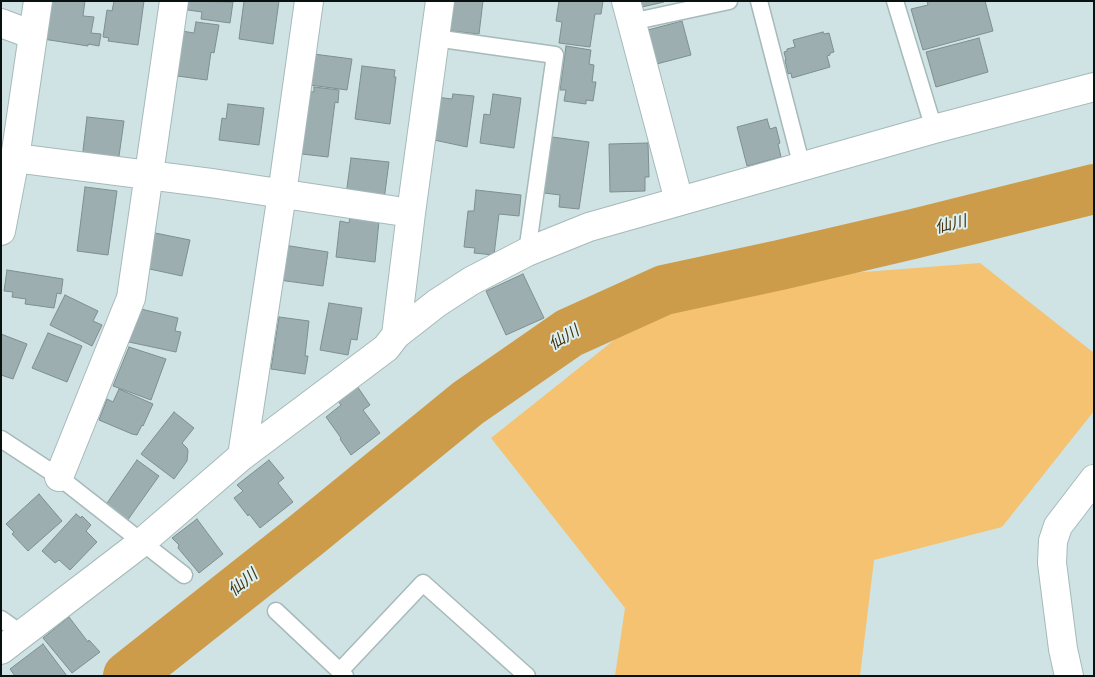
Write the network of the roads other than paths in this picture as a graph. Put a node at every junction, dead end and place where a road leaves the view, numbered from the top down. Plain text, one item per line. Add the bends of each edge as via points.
1 (38, 1) edge
2 (174, 1) edge
3 (309, 1) edge
4 (440, 1) edge
5 (729, 1) edge
6 (759, 1) edge
7 (895, 1) edge
8 (629, 12) edge
9 (1, 23) edge
10 (33, 35) junction
11 (435, 38) junction
12 (1094, 87) edge
13 (934, 129) junction
14 (15, 158) junction
15 (802, 167) junction
16 (149, 175) junction
17 (282, 194) junction
18 (679, 201) junction
19 (411, 213) junction
20 (2, 228) edge
21 (527, 252) junction
22 (396, 335) junction
23 (1, 438) edge
24 (242, 456) junction
25 (59, 477) junction
26 (1094, 479) edge
27 (142, 543) junction
28 (184, 575) dead end
29 (276, 611) dead end
30 (8, 634) edge
31 (342, 674) edge
32 (527, 676) edge
33 (1068, 676) edge

1 - 10 street
2 - 16 street
3 - 17 street
4 - 11 street
5 - 8 lane
6 - 15 lane
7 - 13 lane
8 - 18 street
9 - 10 street
10 - 14 street
11 - 19 street
11 - 21 lane via 556,55
12 - 13 street
13 - 15 street
14 - 16 street
14 - 20 street
15 - 18 street
16 - 17 street
16 - 25 street via 131,298
17 - 19 street
17 - 24 street
18 - 21 street via 589,226
19 - 22 street
21 - 22 street via 471,281
22 - 24 street via 386,348
23 - 25 lane
24 - 27 street
25 - 27 lane
26 - 33 street via 1058,526 1053,541 1052,563
27 - 28 lane
27 - 30 street
29 - 31 lane
31 - 32 lane via 424,582

